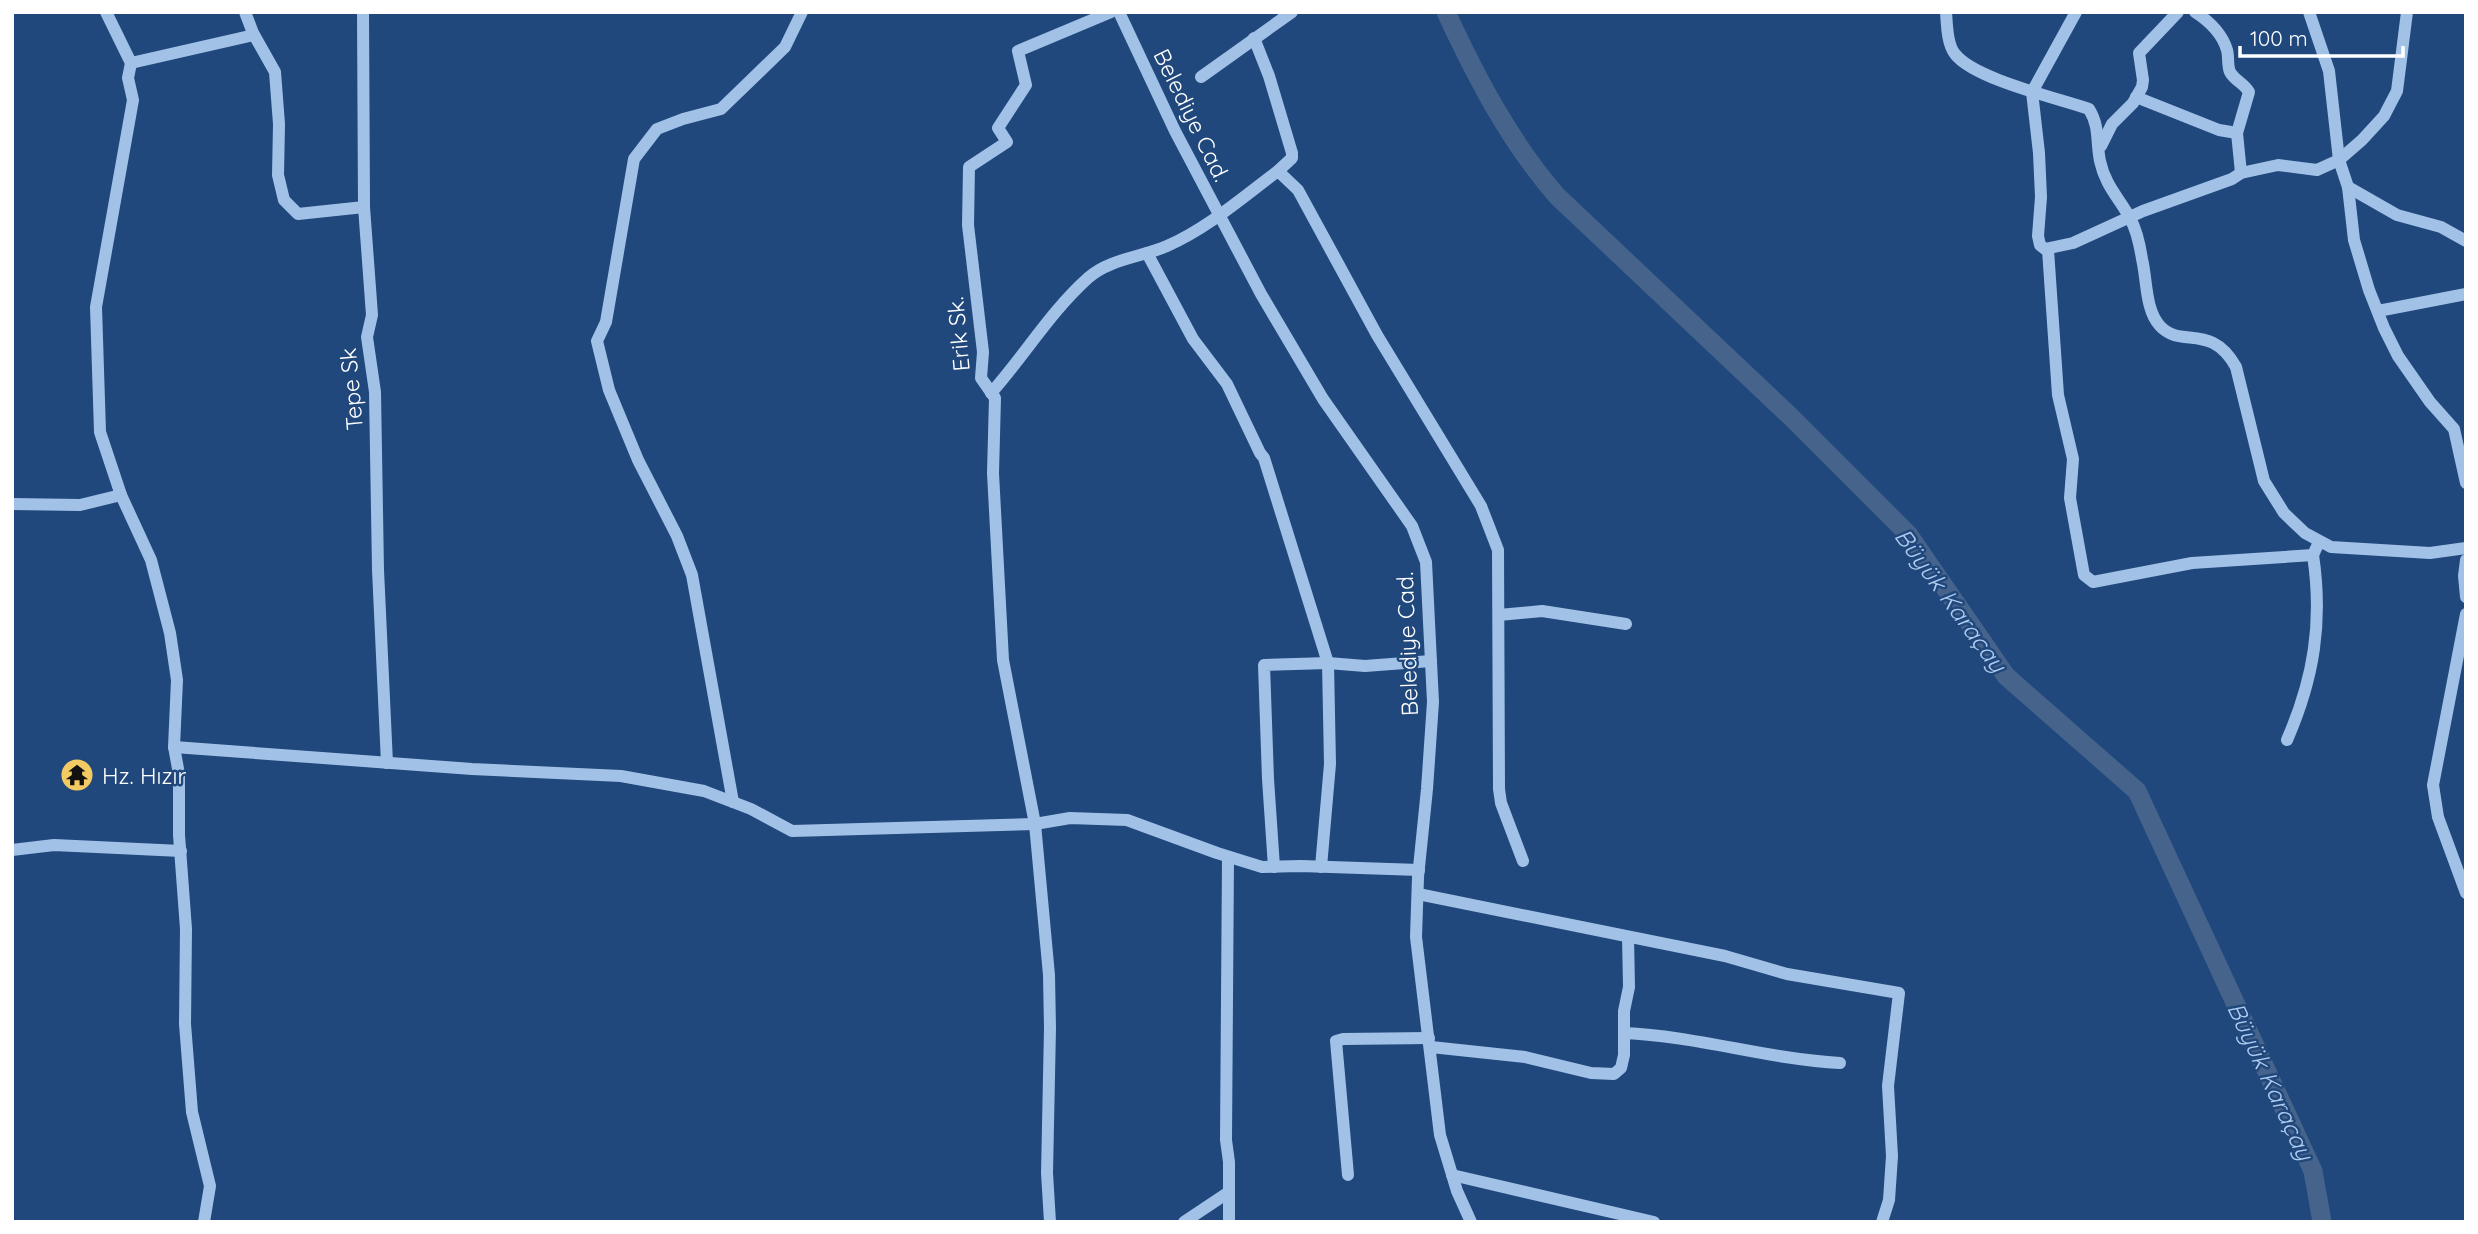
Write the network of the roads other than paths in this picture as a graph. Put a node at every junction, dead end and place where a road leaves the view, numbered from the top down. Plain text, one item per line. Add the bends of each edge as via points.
1 (106, 12) edge
2 (245, 12) edge
3 (363, 12) edge
4 (802, 12) edge
5 (1111, 12) edge
6 (1119, 12) edge
7 (1292, 12) edge
8 (1946, 12) edge
9 (2076, 12) edge
10 (2178, 12) edge
11 (2195, 12) edge
12 (2309, 12) edge
13 (2407, 12) edge
14 (254, 35) junction
15 (1254, 38) junction
16 (131, 63) junction
17 (1201, 77) dead end
18 (2032, 92) junction
19 (2136, 97) junction
20 (2237, 134) junction
21 (2100, 149) junction
22 (2339, 160) junction
23 (1278, 171) junction
24 (2241, 173) junction
25 (2348, 187) junction
26 (364, 207) junction
27 (1219, 215) junction
28 (2130, 218) junction
29 (2466, 241) edge
30 (2048, 250) junction
31 (1146, 253) junction
32 (2466, 294) edge
33 (2378, 312) junction
34 (991, 393) junction
35 (2466, 483) edge
36 (121, 495) junction
37 (12, 504) edge
38 (2319, 542) junction
39 (2466, 548) edge
40 (2313, 555) junction
41 (2466, 560) edge
42 (2466, 597) edge
43 (2466, 614) edge
44 (1499, 615) junction
45 (1626, 624) dead end
46 (1431, 661) junction
47 (1328, 663) junction
48 (2287, 740) dead end
49 (174, 747) junction
50 (387, 763) junction
51 (733, 802) junction
52 (1035, 824) junction
53 (12, 850) edge
54 (181, 851) junction
55 (1228, 857) junction
56 (1523, 860) dead end
57 (1321, 866) junction
58 (1274, 867) junction
59 (1419, 870) junction
60 (2466, 893) edge
61 (1418, 894) junction
62 (1628, 937) junction
63 (1624, 1033) junction
64 (1430, 1043) junction
65 (1840, 1063) dead end
66 (1348, 1175) dead end
67 (1452, 1175) junction
68 (1229, 1192) junction
69 (204, 1222) edge
70 (1050, 1222) edge
71 (1184, 1222) edge
72 (1229, 1222) edge
73 (1471, 1222) edge
74 (1654, 1222) edge
75 (1882, 1222) edge

1 - 16 street
2 - 14 street
3 - 26 street, Tepe Sk
4 - 51 street via 785,47 721,109 657,129 634,159 606,322 597,341 609,390 692,575
5 - 34 street, Erik Sk. via 1018,51 1026,85 998,128 1007,142 969,167 968,225 983,352 981,378
6 - 27 street, Belediye Cad.
7 - 15 street
8 - 18 street via 1952,52 1966,66
9 - 18 street
10 - 19 street via 2139,53 2143,80
11 - 20 street via 2221,36 2230,72 2249,92
12 - 22 street via 2329,71
13 - 22 street via 2397,91 2384,116
14 - 16 street
14 - 26 street via 275,72 278,175 284,200 298,214
15 - 17 street
15 - 23 street via 1292,153
16 - 36 street via 128,78 133,100 96,307 100,432
18 - 21 street via 2089,109
18 - 30 street via 2041,197 2038,236
19 - 20 street
19 - 21 street via 2112,124
20 - 24 street
21 - 28 street via 2109,186
22 - 24 street via 2317,170 2278,165
22 - 25 street
23 - 27 street
23 - 44 street via 1298,191 1377,335 1481,506 1499,550
24 - 28 street
25 - 29 street via 2397,215 2441,227
25 - 33 street via 2354,240
26 - 50 street, Tepe Sk via 372,315 367,337 375,392
27 - 31 street via 1200,229
27 - 46 street, Belediye Cad. via 1323,399 1412,526 1426,562
28 - 30 street
28 - 38 street via 2151,309 2160,326 2174,335 2212,341 2228,353 2239,376 2264,481 2284,513
30 - 40 street via 2058,395 2073,458 2070,498 2084,575 2094,582 2192,563
31 - 34 street via 1090,276
31 - 47 street via 1193,339 1227,384 1264,458
32 - 33 street
33 - 35 street via 2398,356 2454,429
34 - 52 street, Erik Sk. via 995,398 993,473 1003,660
36 - 37 street via 80,505
36 - 49 street via 151,560 170,633 177,680
38 - 39 street via 2331,547 2430,552
38 - 40 street
40 - 48 street via 2318,607 2314,654 2302,707
41 - 42 street
43 - 60 street via 2432,785 2438,817
44 - 45 street via 1542,611
44 - 56 street via 1499,789
46 - 47 street via 1365,666
46 - 59 street, Belediye Cad. via 1433,702
47 - 57 street via 1330,764
47 - 58 street via 1264,665
49 - 50 street
49 - 54 street
50 - 51 street via 621,776 704,791
51 - 52 street via 792,831
52 - 55 street via 1070,818 1127,820
52 - 70 street, Erik Sk. via 1049,975 1046,1173
53 - 54 street via 54,845
54 - 69 street via 192,1112 210,1186
55 - 58 street
55 - 68 street
57 - 58 street
57 - 59 street
59 - 61 street, Belediye Cad.
61 - 62 street
61 - 64 street, Belediye Cad. via 1416,937
62 - 63 street
62 - 75 street via 1787,974 1899,993 1888,1086 1889,1200
63 - 64 street via 1621,1068 1605,1076 1525,1057
63 - 65 street via 1657,1034
64 - 66 street via 1336,1041
64 - 67 street, Belediye Cad. via 1440,1135
67 - 73 street, Belediye Cad.
67 - 74 street
68 - 71 street
68 - 72 street

